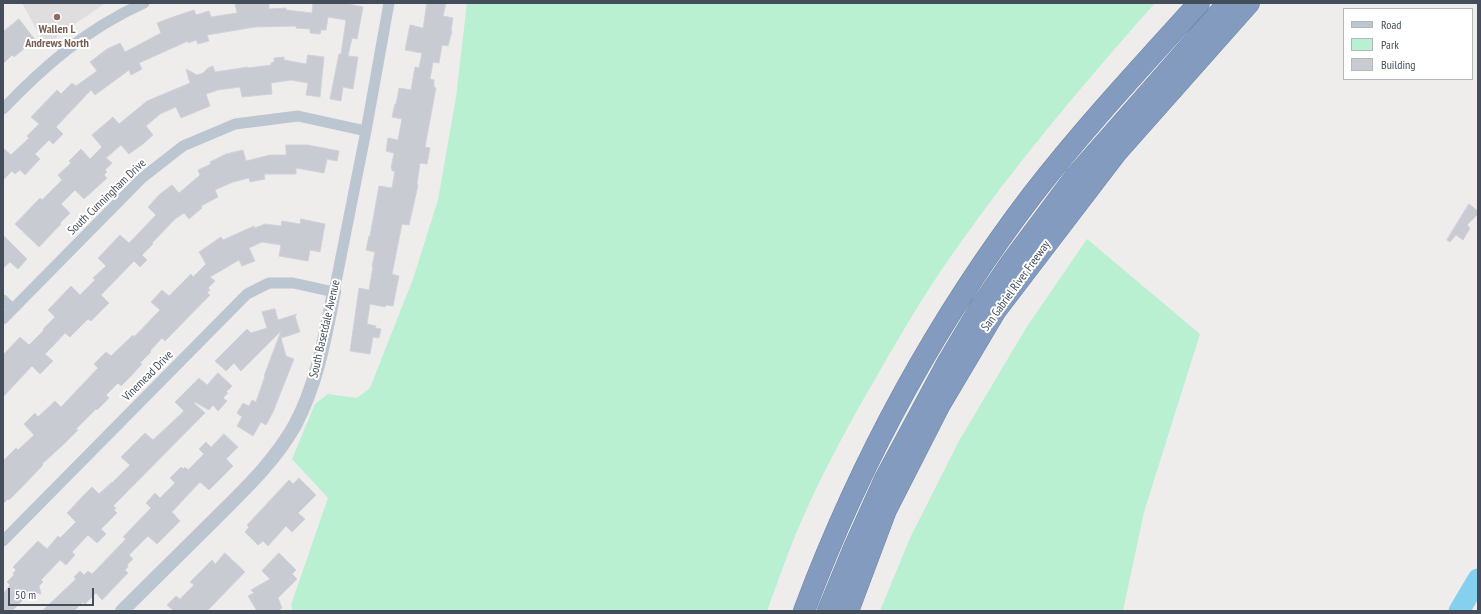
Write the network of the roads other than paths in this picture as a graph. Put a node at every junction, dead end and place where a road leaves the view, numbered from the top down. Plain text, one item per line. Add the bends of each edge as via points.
1 (144, 3) edge
2 (389, 3) edge
3 (1199, 3) edge
4 (1214, 3) edge
5 (1228, 3) edge
6 (1249, 3) edge
7 (3, 108) edge
8 (366, 131) junction
9 (334, 292) junction
10 (3, 300) edge
11 (12, 309) junction
12 (3, 319) edge
13 (3, 541) edge
14 (123, 611) edge
15 (804, 611) edge
16 (817, 611) edge
17 (828, 611) edge
18 (848, 611) edge

1 - 7 street via 119,14 67,49
2 - 8 street, South Basetdale Avenue
3 - 15 highway via 1072,146 1017,216 958,302 912,377 855,488
4 - 16 highway via 1092,139 1047,194 961,317 899,424 839,552
5 - 17 highway via 1075,176 980,308 885,478
6 - 18 highway, San Gabriel River Freeway via 1116,153 996,310 939,406 886,510
8 - 9 street, South Basetdale Avenue
8 - 11 street, South Cunningham Drive via 298,116 235,124 183,146 142,178
9 - 13 street, Vinemead Drive via 293,283 269,283 247,294
9 - 14 street, South Basetdale Avenue via 321,357 309,394 295,425 273,459
10 - 11 street
11 - 12 street, South Cunningham Drive

